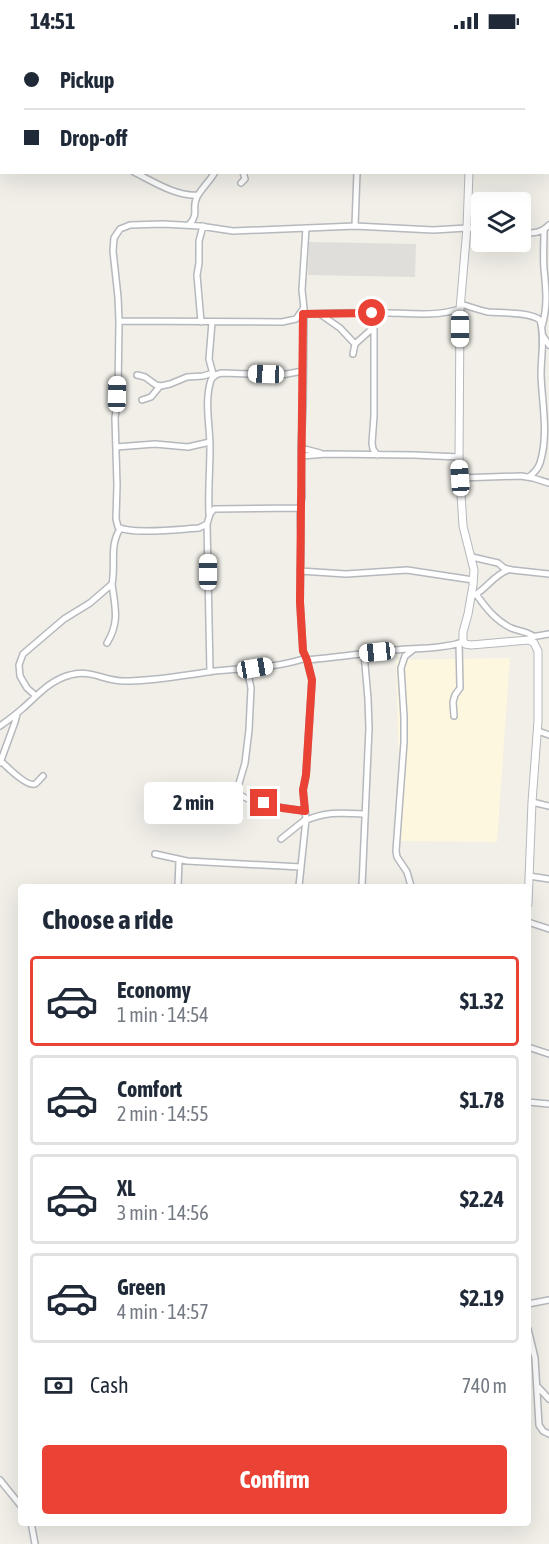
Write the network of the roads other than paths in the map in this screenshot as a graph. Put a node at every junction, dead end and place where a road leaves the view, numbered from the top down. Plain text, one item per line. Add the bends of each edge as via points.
1 (138, 174) edge
2 (215, 174) edge
3 (244, 174) edge
4 (357, 174) edge
5 (468, 174) edge
6 (241, 183) dead end
7 (198, 195) junction
8 (195, 216) junction
9 (189, 225) junction
10 (549, 225) edge
11 (201, 226) junction
12 (355, 226) junction
13 (306, 228) junction
14 (467, 228) junction
15 (471, 228) edge
16 (544, 230) junction
17 (531, 234) edge
18 (460, 306) junction
19 (304, 311) junction
20 (378, 313) junction
21 (320, 314) junction
22 (119, 321) junction
23 (201, 322) junction
24 (212, 322) junction
25 (374, 327) junction
26 (541, 327) junction
27 (542, 334) junction
28 (355, 344) junction
29 (549, 345) edge
30 (549, 353) edge
31 (353, 354) dead end
32 (542, 356) junction
33 (303, 371) junction
34 (213, 374) junction
35 (137, 375) dead end
36 (160, 386) junction
37 (142, 399) dead end
38 (210, 442) junction
39 (373, 445) junction
40 (116, 447) junction
41 (301, 448) junction
42 (326, 454) junction
43 (367, 455) junction
44 (377, 455) junction
45 (302, 456) junction
46 (459, 457) junction
47 (529, 477) junction
48 (460, 478) junction
49 (549, 483) edge
50 (300, 508) junction
51 (209, 516) junction
52 (207, 524) junction
53 (120, 529) junction
54 (472, 556) junction
55 (510, 570) junction
56 (300, 571) junction
57 (549, 574) edge
58 (473, 580) junction
59 (112, 584) junction
60 (474, 595) junction
61 (549, 634) edge
62 (533, 636) junction
63 (524, 639) junction
64 (107, 643) dead end
65 (462, 643) junction
66 (415, 648) junction
67 (363, 653) junction
68 (307, 659) junction
69 (247, 669) junction
70 (210, 672) junction
71 (36, 696) junction
72 (17, 713) junction
73 (454, 716) dead end
74 (0, 726) edge
75 (538, 731) junction
76 (549, 735) edge
77 (0, 762) edge
78 (43, 776) dead end
79 (532, 802) junction
80 (549, 806) edge
81 (305, 811) junction
82 (366, 814) junction
83 (305, 820) junction
84 (281, 839) dead end
85 (155, 854) dead end
86 (179, 861) junction
87 (301, 867) junction
88 (529, 876) junction
89 (549, 879) edge
90 (178, 884) edge
91 (298, 884) edge
92 (362, 884) edge
93 (410, 884) edge
94 (529, 884) edge
95 (531, 923) edge
96 (549, 929) edge
97 (531, 1048) edge
98 (542, 1051) junction
99 (549, 1053) edge
100 (549, 1061) edge
101 (531, 1102) edge
102 (549, 1104) edge
103 (549, 1300) edge
104 (531, 1303) edge
105 (531, 1341) edge
106 (538, 1387) junction
107 (549, 1399) edge
108 (549, 1434) edge
109 (0, 1480) edge
110 (7, 1489) junction
111 (0, 1493) edge
112 (18, 1502) edge
113 (32, 1526) edge
114 (35, 1544) edge

1 - 7 street via 181,194
2 - 7 street
3 - 6 street
4 - 12 street
5 - 14 street
7 - 8 street
8 - 9 street
8 - 11 street
9 - 11 street
9 - 22 street via 130,225 117,232 113,251
10 - 16 street
11 - 13 street via 233,231
11 - 23 street via 197,275
12 - 13 street
12 - 14 street
13 - 19 street
14 - 15 street
14 - 18 street
16 - 17 street
16 - 26 street via 547,295
18 - 20 street via 445,314
18 - 26 street via 535,316
18 - 46 street
19 - 21 street
19 - 24 street via 293,321
19 - 33 street
20 - 21 street
20 - 25 street
21 - 28 street
22 - 23 street
22 - 40 street
23 - 24 street
24 - 34 street via 209,359
25 - 28 street
25 - 39 street
26 - 27 street
27 - 29 street
27 - 32 street
28 - 31 street
30 - 32 street
32 - 47 street via 544,438 540,463
33 - 34 street via 281,375
33 - 41 street
34 - 36 street
34 - 38 street via 208,406
35 - 36 street
36 - 37 street via 151,397
38 - 40 street via 188,447
38 - 51 street
39 - 43 street
39 - 44 street
40 - 53 street via 116,519
41 - 42 street
41 - 45 street
42 - 43 street
42 - 45 street
43 - 44 street
44 - 46 street
45 - 50 street
46 - 48 street
47 - 48 street
47 - 49 street
48 - 54 street via 464,526
50 - 51 street via 218,509
50 - 56 street
51 - 52 street
52 - 53 street via 177,530
52 - 70 street
53 - 59 street via 113,548
54 - 55 street
54 - 58 street
55 - 57 street
55 - 60 street
56 - 58 street via 346,574 407,570
56 - 68 street via 303,651
58 - 60 street
59 - 64 street via 116,625
59 - 71 street via 23,654 20,676
60 - 62 street via 492,615
60 - 65 street
61 - 62 street
62 - 63 street
63 - 65 street
63 - 75 street via 534,643 538,651
65 - 66 street
65 - 73 street
66 - 67 street
66 - 93 street via 405,656 401,668 404,742 396,851
67 - 68 street
67 - 82 street via 369,728
68 - 69 street
68 - 81 street via 312,680 303,790
69 - 70 street
69 - 81 street via 251,688 249,730 238,793 247,799
70 - 71 street via 120,681 93,674 70,675
71 - 72 street
72 - 74 street
72 - 77 street
75 - 76 street
75 - 79 street
77 - 78 street via 27,783 38,783
79 - 80 street
79 - 88 street
81 - 83 street
82 - 83 street via 330,812
82 - 92 street
83 - 84 street
83 - 87 street
85 - 86 street
86 - 87 street
86 - 90 street
87 - 91 street
88 - 89 street
88 - 94 street
95 - 96 street
97 - 98 street
98 - 99 street
98 - 100 street
101 - 102 street
103 - 104 street
105 - 106 street
106 - 107 street
106 - 108 street via 539,1425
109 - 110 street
110 - 111 street
110 - 112 street
113 - 114 street

